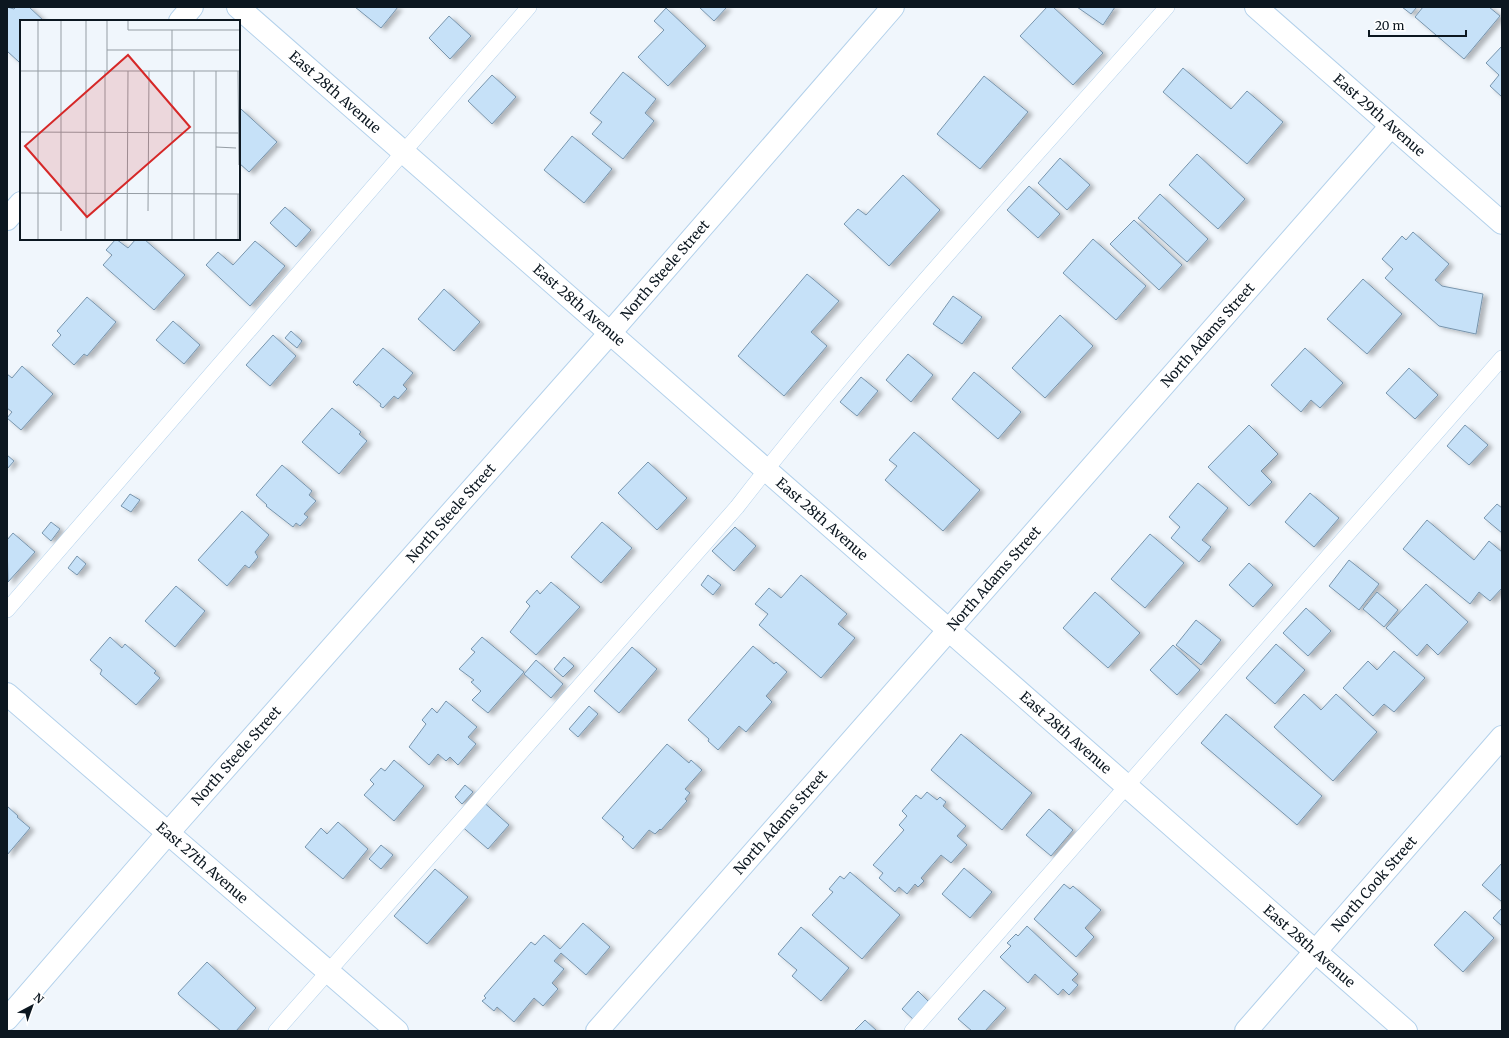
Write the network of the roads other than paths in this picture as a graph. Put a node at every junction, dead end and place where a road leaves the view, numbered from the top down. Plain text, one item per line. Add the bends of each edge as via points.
1 (192, 7) edge
2 (238, 7) edge
3 (530, 7) edge
4 (893, 7) edge
5 (1167, 7) edge
6 (1256, 7) edge
7 (181, 20) edge
8 (1391, 126) junction
9 (404, 152) junction
10 (20, 204) edge
11 (7, 220) edge
12 (1502, 223) edge
13 (610, 333) junction
14 (1502, 358) edge
15 (766, 470) junction
16 (7, 610) edge
17 (949, 631) junction
18 (7, 694) edge
19 (1502, 737) edge
20 (1128, 786) junction
21 (168, 833) junction
22 (1316, 952) junction
23 (328, 972) junction
24 (7, 1019) edge
25 (276, 1031) edge
26 (397, 1031) edge
27 (597, 1031) edge
28 (912, 1031) edge
29 (1246, 1031) edge
30 (1406, 1031) edge

1 - 7 street
2 - 9 street, East 28th Avenue
3 - 9 lane
4 - 13 street, North Steele Street
5 - 15 lane via 913,294
6 - 8 street, East 29th Avenue
8 - 12 street, East 29th Avenue
8 - 17 street, North Adams Street
9 - 13 street, East 28th Avenue
9 - 16 lane
10 - 11 street
13 - 15 street, East 28th Avenue
13 - 21 street, North Steele Street
14 - 20 lane
15 - 17 street, East 28th Avenue
15 - 23 lane via 737,507
17 - 20 street, East 28th Avenue
17 - 27 street, North Adams Street
18 - 21 street, East 27th Avenue
19 - 22 street, North Cook Street
20 - 22 street, East 28th Avenue
20 - 28 lane
21 - 23 street, East 27th Avenue
21 - 24 street, North Steele Street
22 - 29 street, North Cook Street
22 - 30 street, East 28th Avenue
23 - 25 lane
23 - 26 street, East 27th Avenue

